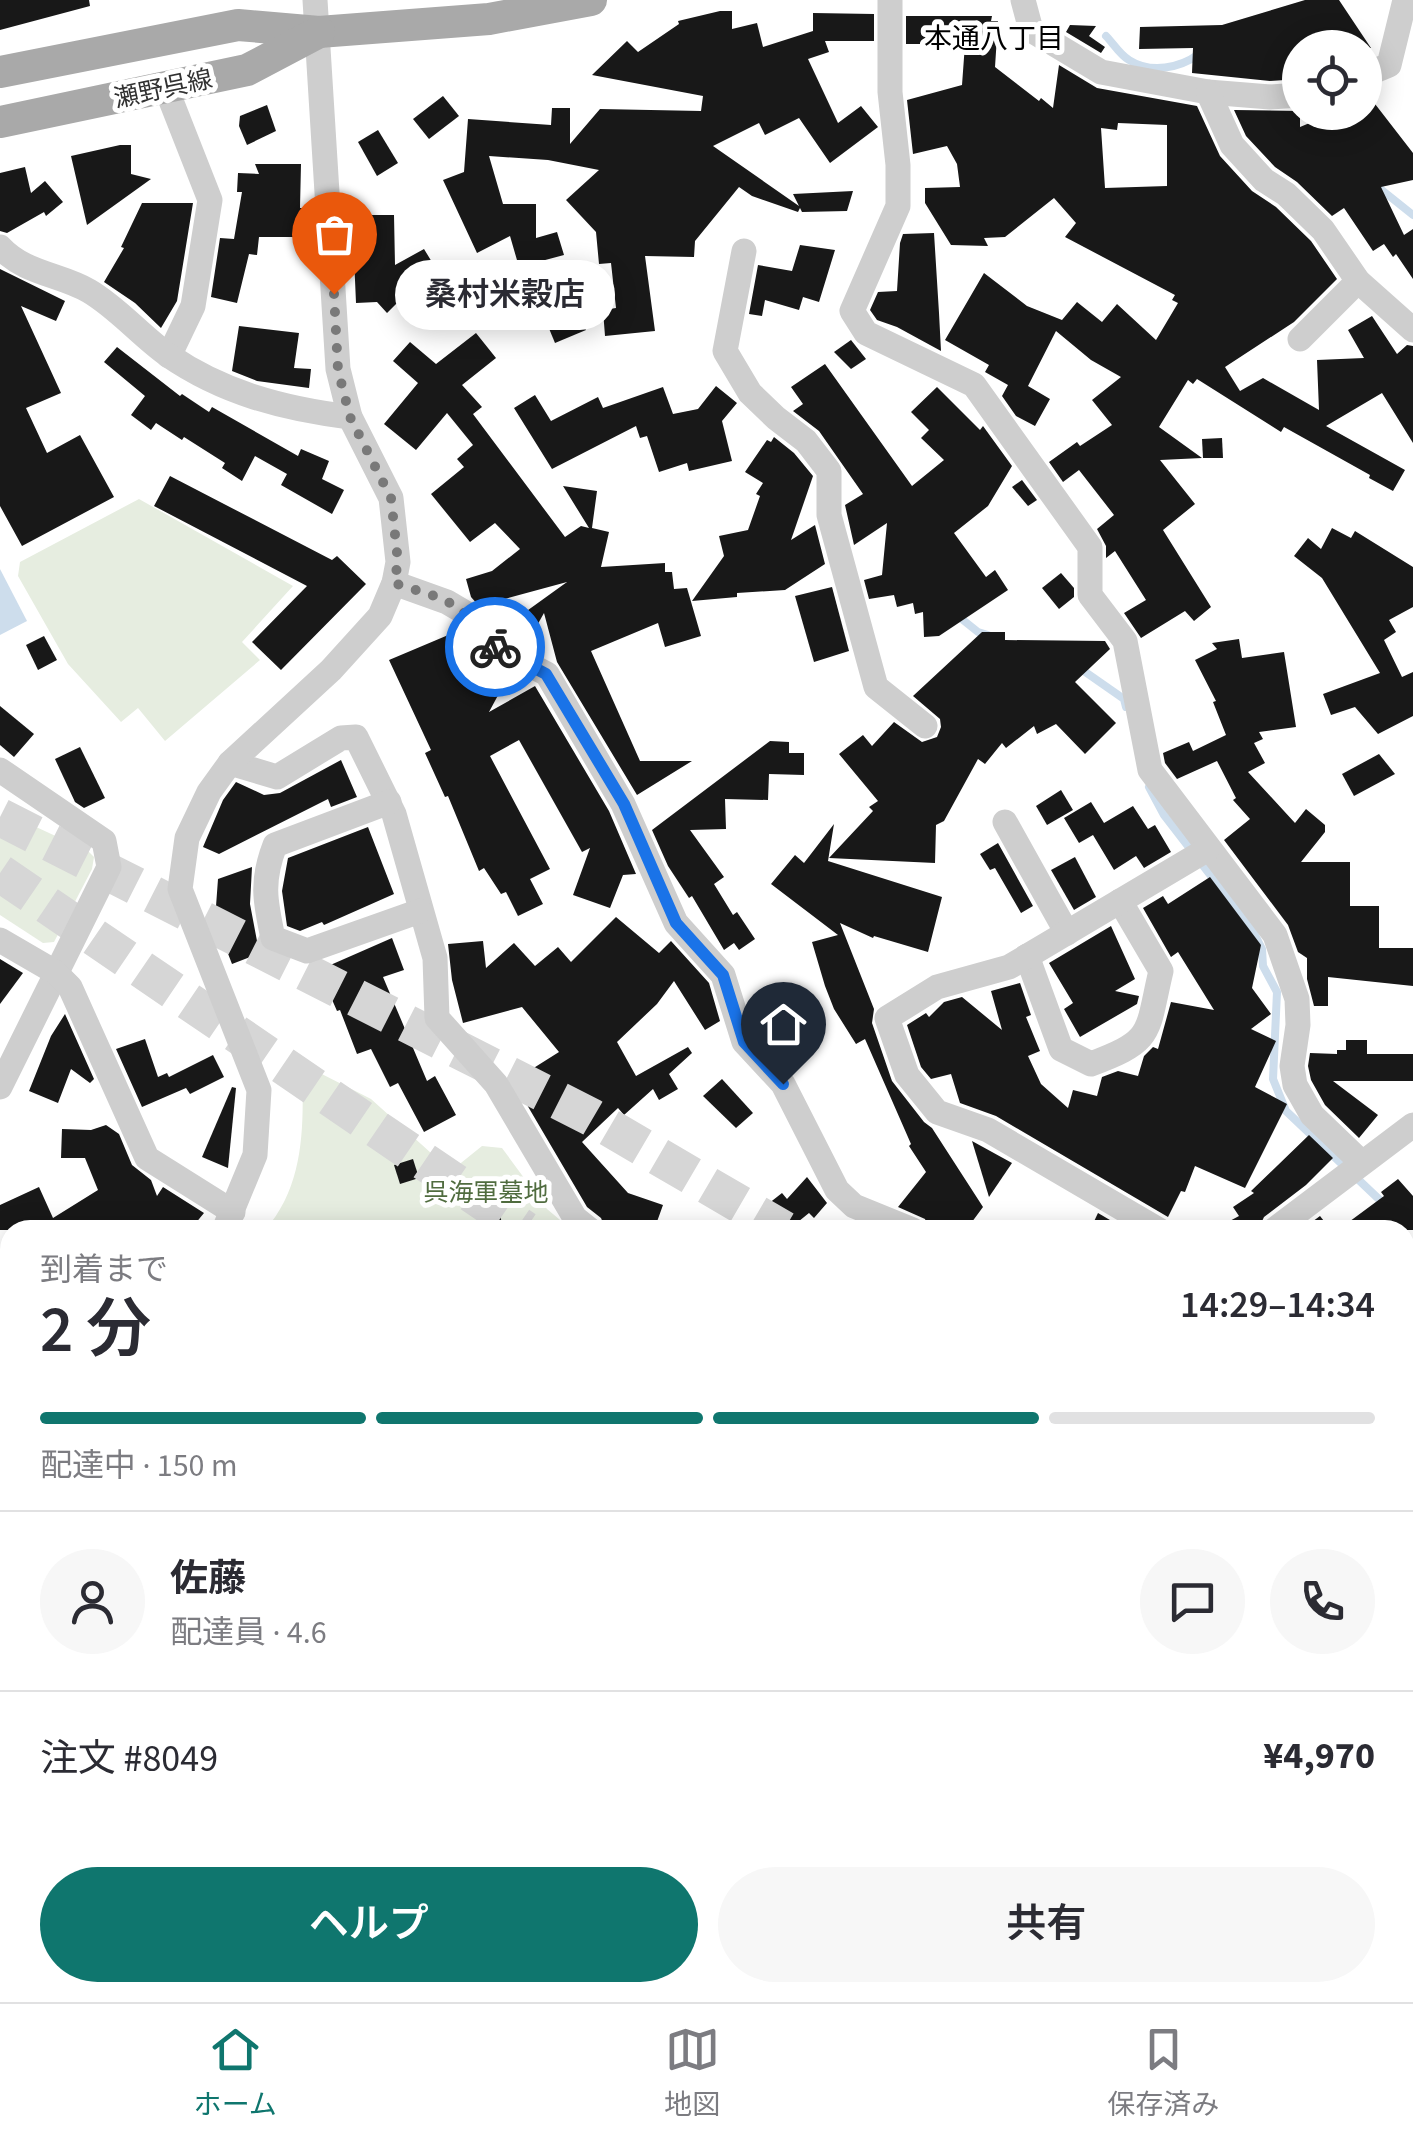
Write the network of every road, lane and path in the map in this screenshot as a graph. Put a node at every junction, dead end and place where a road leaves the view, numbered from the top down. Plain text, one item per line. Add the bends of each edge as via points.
1 (591, 0) edge
2 (890, 0) edge
3 (1023, 0) edge
4 (1405, 0) edge
5 (317, 16) edge
6 (1389, 70) edge
7 (0, 72) edge
8 (166, 88) junction
9 (1208, 92) junction
10 (1282, 96) edge
11 (0, 122) edge
12 (0, 247) edge
13 (744, 251) dead end
14 (1358, 281) junction
15 (1413, 330) edge
16 (1300, 339) dead end
17 (169, 356) junction
18 (350, 417) junction
19 (394, 583) junction
20 (925, 726) dead end
21 (230, 763) junction
22 (0, 770) edge
23 (389, 802) junction
24 (1005, 822) dead end
25 (1208, 849) junction
26 (1120, 901) junction
27 (420, 911) junction
28 (1067, 933) junction
29 (0, 940) edge
30 (1027, 956) junction
31 (55, 972) junction
32 (0, 1087) edge
33 (1413, 1125) edge
34 (1361, 1162) junction
35 (228, 1220) edge
36 (229, 1220) edge
37 (578, 1220) edge
38 (889, 1220) edge
39 (1142, 1220) edge
40 (1287, 1220) edge

1 - 5 main road, 瀬野呉線 via 489,19
2 - 25 street via 898,206 852,311 866,333 974,386 1090,547 1090,595 1125,641 1150,770
3 - 9 street via 1030,30 1101,72
4 - 6 street
5 - 7 main road, 瀬野呉線
5 - 8 main road, 瀬野呉線 via 247,70
5 - 18 street via 338,370
8 - 11 main road, 瀬野呉線
8 - 17 street via 210,200 193,306
9 - 10 street
9 - 14 street via 1232,144 1322,230
12 - 17 street via 34,271 89,291
13 - 20 street via 725,351 750,394 806,441 829,471 829,515 876,687
14 - 15 street
14 - 16 street
17 - 18 street via 267,403
18 - 19 street via 391,498
19 - 21 street via 380,616 331,670
19 - 38 street via 464,612 483,641 546,674 624,804 676,923 723,975 744,1042 783,1084 837,1190 854,1206
21 - 23 street via 277,777 341,738 356,736
21 - 36 street via 187,838 180,889 259,1090 255,1155
22 - 31 street via 104,841 109,867
23 - 27 street
23 - 27 street via 276,845 265,872 273,938 307,951
24 - 28 street
25 - 26 street
25 - 34 street via 1275,935 1298,998 1295,1086 1312,1115
26 - 28 street
26 - 30 street via 1161,971 1146,1034 1127,1050 1091,1064 1061,1049
27 - 37 street via 436,958 437,1018 496,1084
28 - 30 street
29 - 31 street
30 - 39 street via 936,987 887,1018 907,1076 937,1112 988,1130
31 - 32 street
31 - 35 street via 70,987 147,1158
33 - 34 street
34 - 40 street

